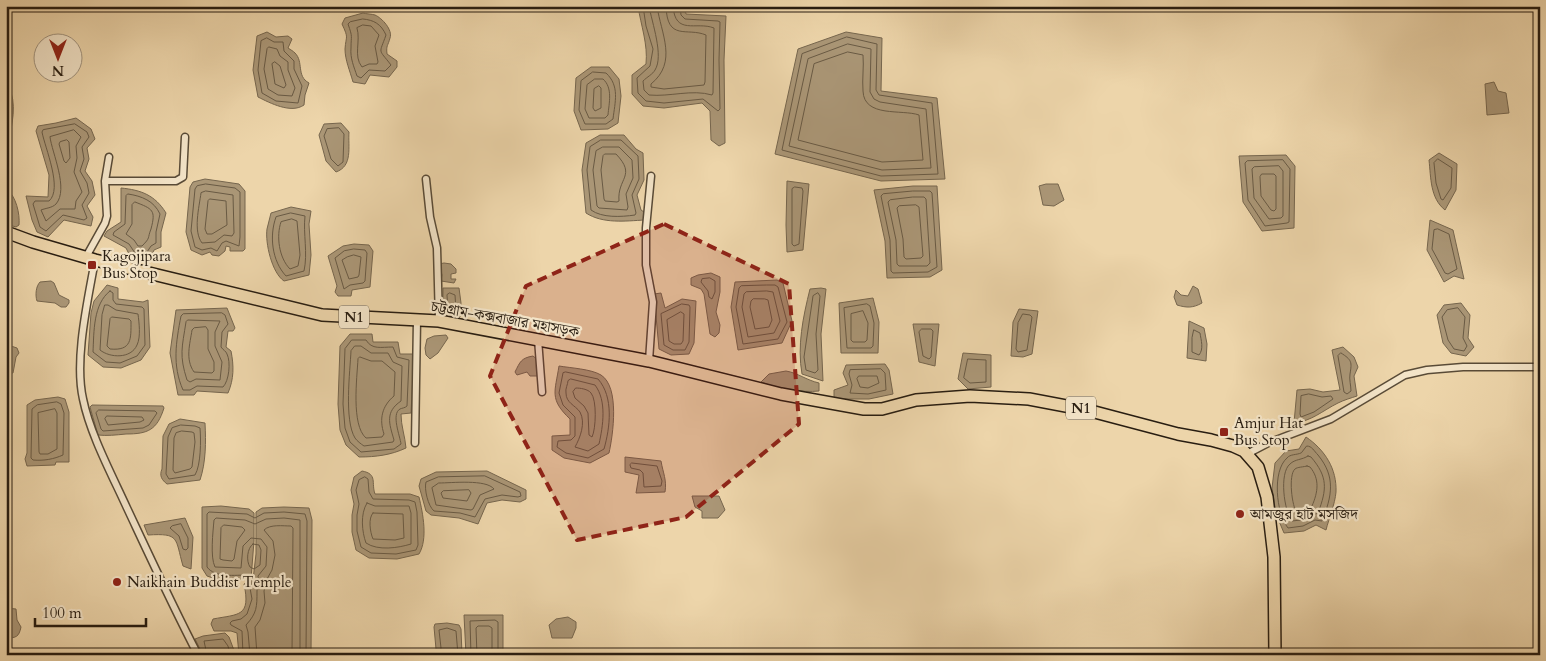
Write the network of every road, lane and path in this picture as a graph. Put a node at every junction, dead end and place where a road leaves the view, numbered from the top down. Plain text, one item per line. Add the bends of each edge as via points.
1 (185, 137) dead end
2 (109, 157) dead end
3 (651, 176) dead end
4 (426, 179) dead end
5 (106, 181) junction
6 (6, 232) edge
7 (90, 259) junction
8 (418, 320) junction
9 (439, 320) junction
10 (538, 339) junction
11 (649, 361) junction
12 (1540, 367) edge
13 (542, 392) dead end
14 (415, 443) dead end
15 (1247, 454) junction
16 (198, 655) edge
17 (1274, 655) edge

1 - 5 street via 183,177 180,180
2 - 5 street
3 - 11 street via 646,228 646,265 653,302
4 - 9 street via 437,248
5 - 7 street via 107,216
6 - 7 highway, চট্টগ্রাম-কক্সবাজার মহাসড়ক / N1
7 - 8 highway, চট্টগ্রাম-কক্সবাজার মহাসড়ক / N1 via 322,315
7 - 16 street via 82,342 83,399 90,424 118,489
8 - 9 highway, চট্টগ্রাম-কক্সবাজার মহাসড়ক / N1
8 - 14 street
9 - 10 highway, চট্টগ্রাম-কক্সবাজার মহাসড়ক / N1
10 - 11 highway, চট্টগ্রাম-কক্সবাজার মহাসড়ক / N1
10 - 13 street
11 - 15 highway, চট্টগ্রাম-কক্সবাজার মহাসড়ক / N1 via 781,394 864,409 882,409 916,400 970,396 1029,399 1211,440
12 - 15 street via 1426,370 1405,375 1331,419
15 - 17 highway via 1262,477 1272,527

